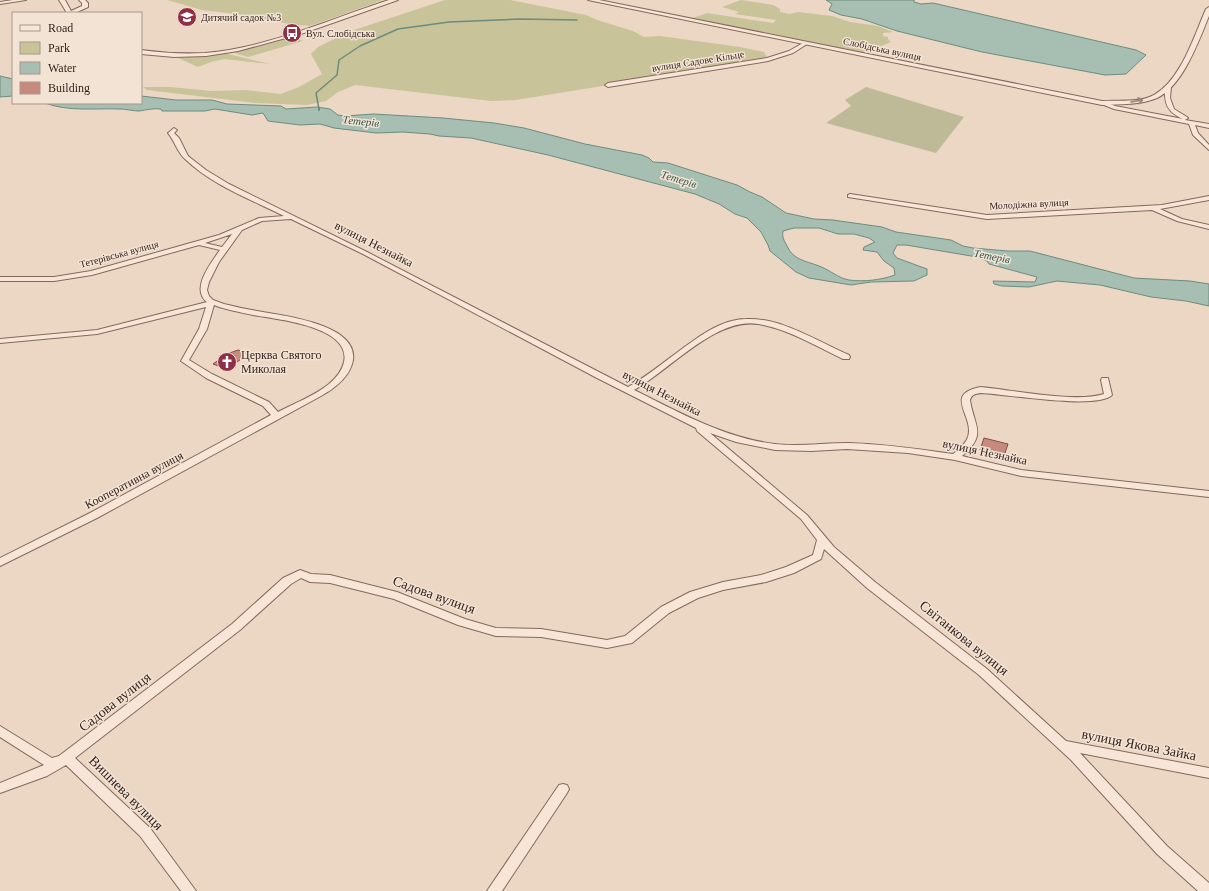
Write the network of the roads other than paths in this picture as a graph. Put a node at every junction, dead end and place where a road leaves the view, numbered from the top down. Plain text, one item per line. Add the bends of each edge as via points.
1 (24, 0) edge
2 (62, 0) edge
3 (82, 0) edge
4 (395, 0) edge
5 (591, 0) edge
6 (0, 3) edge
7 (1209, 9) edge
8 (69, 12) edge
9 (72, 12) edge
10 (805, 44) junction
11 (142, 52) edge
12 (1002, 84) junction
13 (608, 85) dead end
14 (1168, 87) junction
15 (1098, 95) dead end
16 (1106, 96) dead end
17 (1102, 103) junction
18 (1192, 123) junction
19 (1209, 126) edge
20 (174, 130) dead end
21 (1209, 148) edge
22 (850, 196) dead end
23 (1209, 198) edge
24 (1152, 207) junction
25 (296, 220) junction
26 (1209, 227) edge
27 (239, 229) junction
28 (192, 244) junction
29 (224, 249) junction
30 (0, 279) edge
31 (211, 303) junction
32 (0, 341) edge
33 (846, 357) dead end
34 (1105, 380) dead end
35 (628, 390) junction
36 (277, 416) junction
37 (690, 420) junction
38 (955, 457) junction
39 (1209, 494) edge
40 (822, 540) junction
41 (0, 562) edge
42 (0, 731) edge
43 (1063, 745) junction
44 (67, 758) junction
45 (1209, 773) edge
46 (0, 788) edge
47 (563, 789) dead end
48 (189, 891) edge
49 (494, 891) edge
50 (1208, 891) edge

1 - 6 street
2 - 8 street
3 - 9 street via 85,7
4 - 11 street via 290,36 243,48 181,55
5 - 10 street, Слобідська вулиця
7 - 14 street via 1186,63
10 - 12 street, Слобідська вулиця
10 - 13 street, вулиця Садове Кільце via 791,52 768,59
12 - 15 street
12 - 17 street, Слобідська вулиця
14 - 16 street via 1139,94
17 -> 14 street, Слобідська вулиця via 1136,102 1156,96
14 - 19 street via 1166,99 1171,109 1181,116
17 - 18 street
18 - 19 street
18 - 21 street via 1195,134
20 - 25 street, вулиця Незнайка via 171,133 182,152 204,171
22 - 24 street, Молодіжна вулиця via 988,217
23 - 24 street, Молодіжна вулиця
24 - 26 street via 1182,222
25 - 27 street, Тетерівська вулиця via 261,219
25 - 35 street, вулиця Незнайка
27 - 28 street, Тетерівська вулиця
27 - 29 street
28 - 29 street
28 - 30 street, Тетерівська вулиця via 92,273 54,279
29 - 31 street via 206,278 203,288 205,297
31 - 32 street, Кооперативна вулиця via 97,332
31 - 36 street via 203,330 185,361 266,404
31 - 36 street, Кооперативна вулиця via 302,321 319,327 344,343 349,353 349,363 338,381
33 - 35 street via 782,329 746,321 727,326 704,338 647,380
34 - 38 street via 1108,395 1097,399 972,391 967,395 965,403 973,429 972,439
35 - 37 street, вулиця Незнайка
36 - 41 street, Кооперативна вулиця via 125,499
37 - 38 street, вулиця Незнайка via 704,428 739,440 775,447 866,447
37 - 40 street, Світанкова вулиця via 804,517
38 - 39 street, вулиця Незнайка via 1021,473
40 - 43 street, Світанкова вулиця via 871,585 982,672
40 - 44 street, Садова вулиця via 817,557 790,570 762,579 694,594 665,610 628,640 607,644 541,633 496,632 462,622 397,596 300,574 287,581 236,627
42 - 44 street via 51,763
43 - 45 street, вулиця Якова Зайка
43 - 50 street, Світанкова вулиця via 1162,850
44 - 46 street via 43,772
44 - 48 street, Вишнева вулиця via 145,832
47 - 49 street

